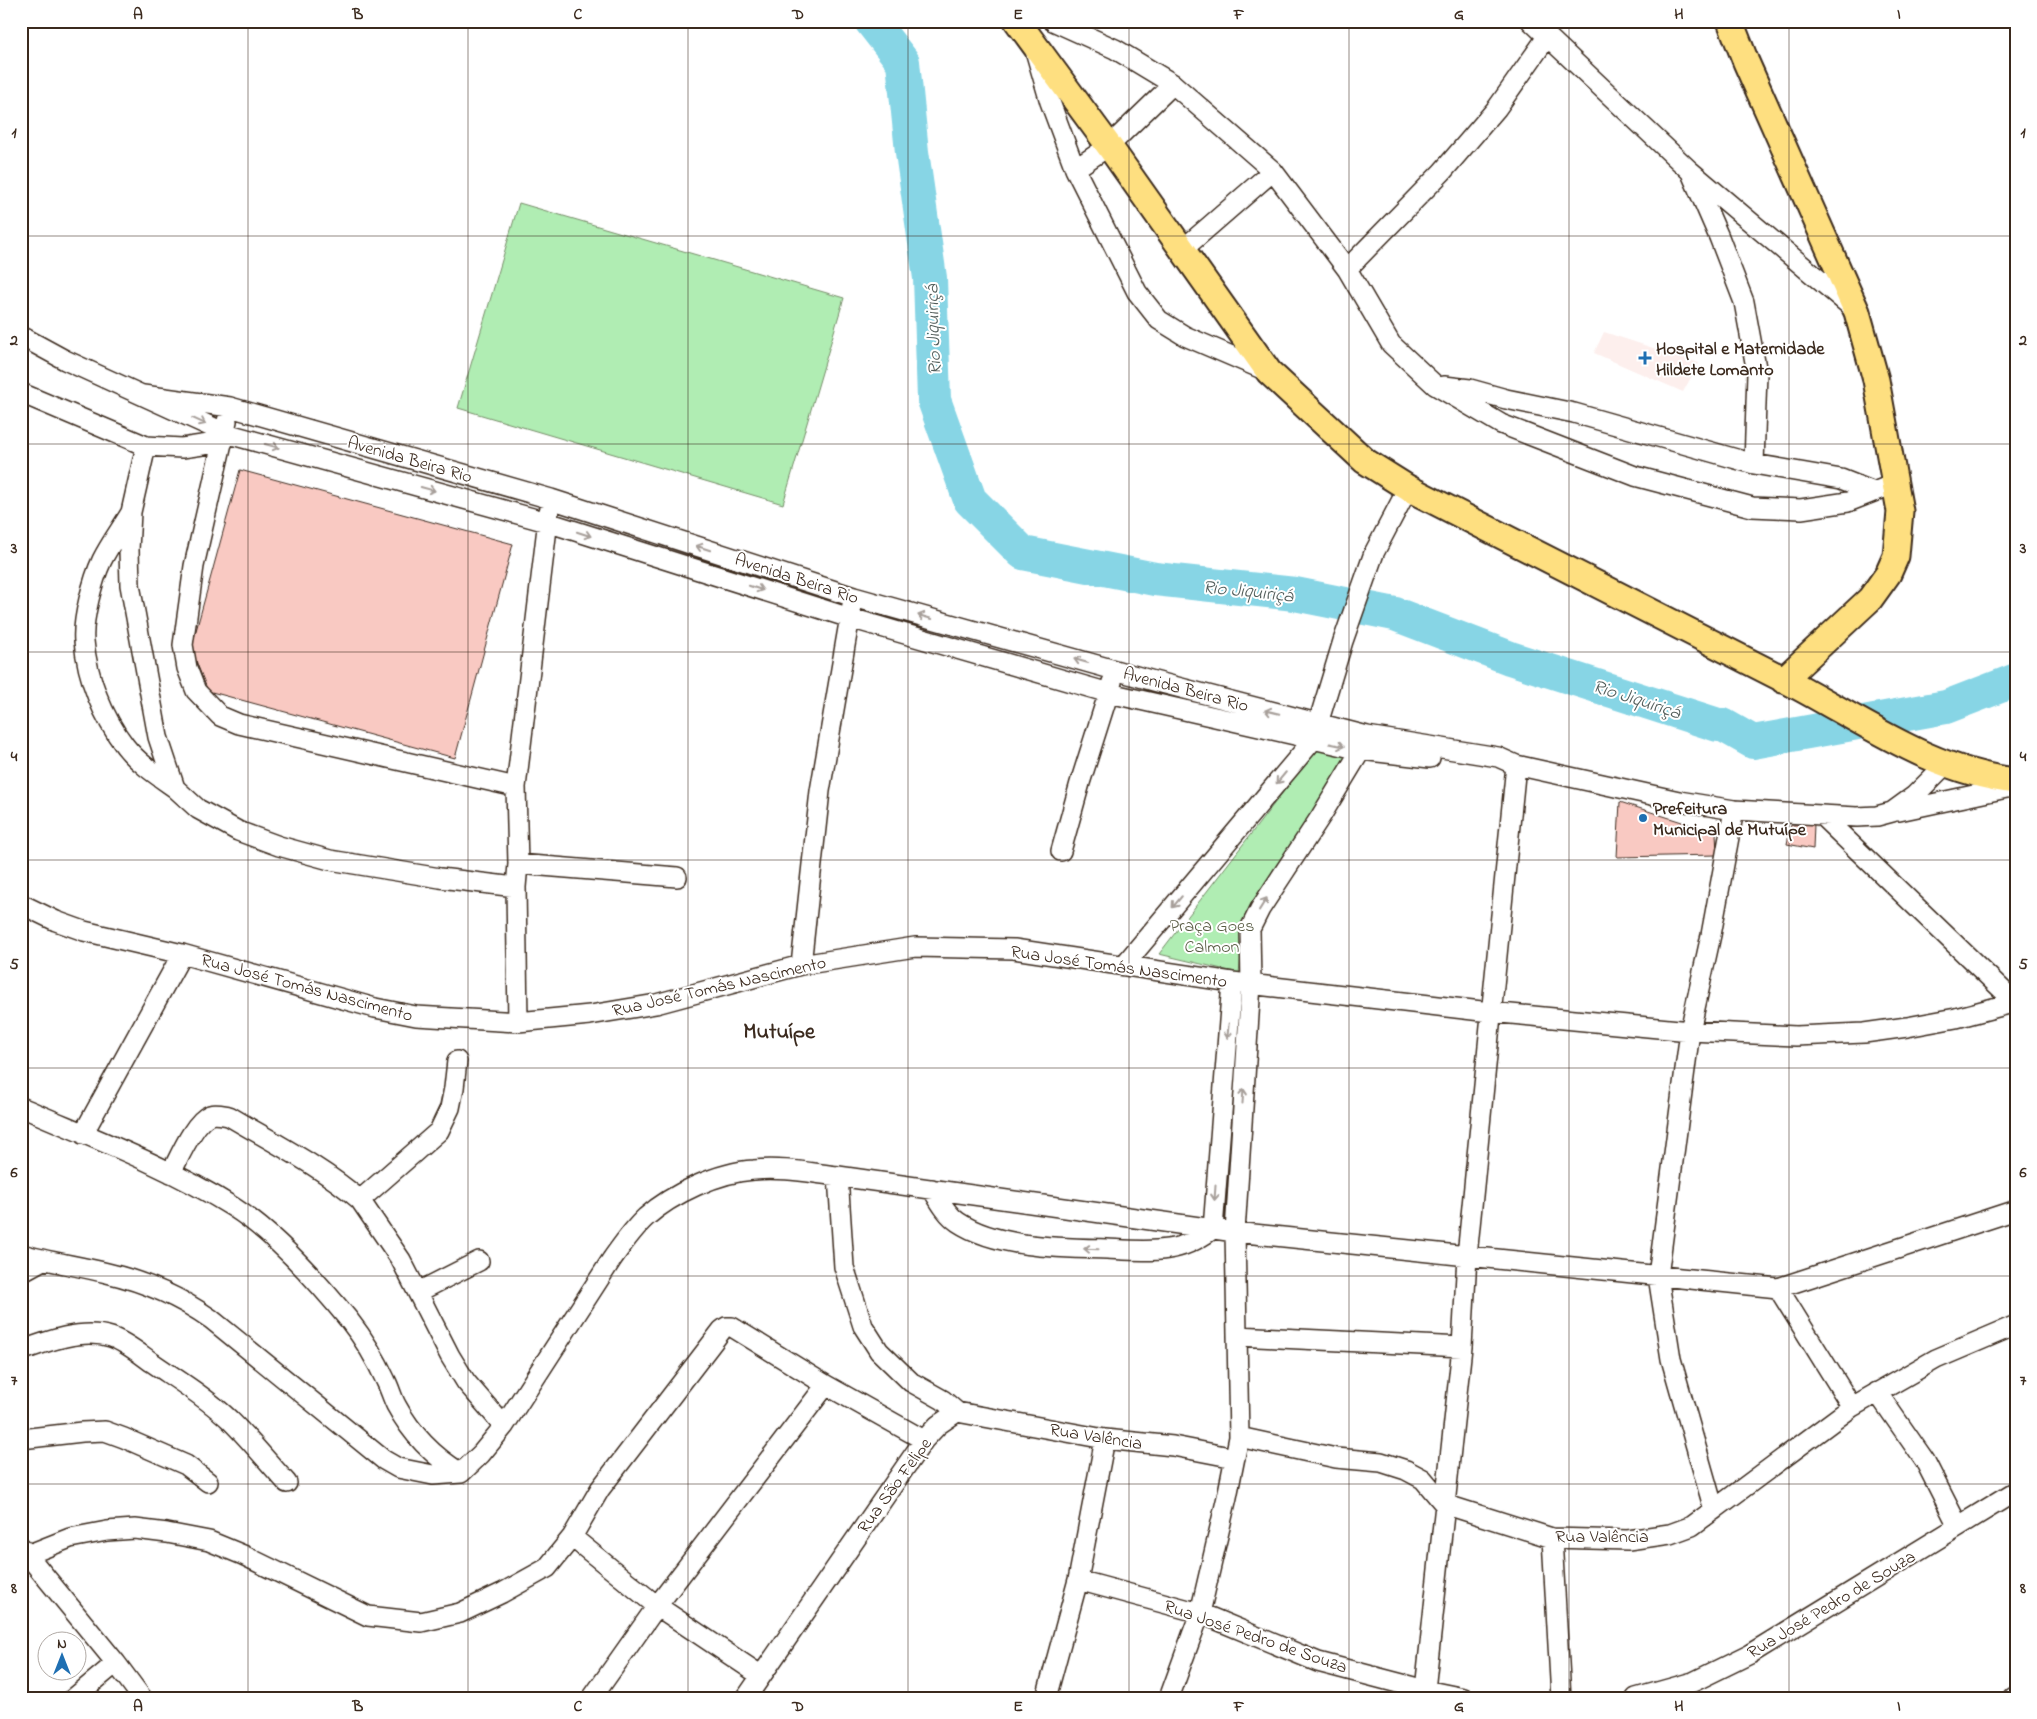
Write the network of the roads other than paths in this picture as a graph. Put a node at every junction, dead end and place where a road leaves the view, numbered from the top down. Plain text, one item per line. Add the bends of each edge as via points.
1 (1017, 21) edge
2 (1053, 21) edge
3 (1531, 21) edge
4 (1730, 21) edge
5 (1547, 37) junction
6 (1033, 43) junction
7 (1173, 84) junction
8 (1109, 146) junction
9 (1075, 169) junction
10 (1689, 170) junction
11 (1273, 171) junction
12 (1182, 250) junction
13 (1347, 269) junction
14 (1858, 312) junction
15 (21, 336) edge
16 (1269, 372) junction
17 (1435, 384) junction
18 (21, 393) edge
19 (143, 395) junction
20 (230, 407) junction
21 (224, 437) junction
22 (146, 446) junction
23 (1754, 464) junction
24 (1408, 488) junction
25 (1884, 488) junction
26 (551, 499) junction
27 (131, 512) junction
28 (547, 522) junction
29 (854, 597) junction
30 (850, 618) junction
31 (1116, 671) junction
32 (1787, 682) junction
33 (1109, 692) junction
34 (1316, 732) junction
35 (1364, 743) junction
36 (1946, 764) junction
37 (1516, 765) junction
38 (2016, 781) edge
39 (516, 786) junction
40 (2016, 786) edge
41 (175, 788) junction
42 (1734, 810) junction
43 (1892, 812) junction
44 (1822, 816) junction
45 (1061, 851) dead end
46 (518, 864) junction
47 (677, 877) dead end
48 (516, 887) junction
49 (21, 904) edge
50 (182, 954) junction
51 (801, 965) junction
52 (1124, 965) junction
53 (1232, 982) junction
54 (1251, 984) junction
55 (2016, 1002) edge
56 (1490, 1012) junction
57 (518, 1022) junction
58 (1690, 1031) junction
59 (457, 1061) dead end
60 (21, 1108) edge
61 (1220, 1123) junction
62 (1241, 1124) junction
63 (83, 1134) junction
64 (171, 1174) junction
65 (838, 1176) junction
66 (932, 1189) junction
67 (360, 1200) junction
68 (2016, 1210) edge
69 (1213, 1229) junction
70 (1235, 1232) junction
71 (21, 1254) edge
72 (1467, 1256) junction
73 (43, 1260) junction
74 (479, 1260) dead end
75 (21, 1272) edge
76 (1658, 1276) junction
77 (1778, 1288) junction
78 (418, 1292) junction
79 (2016, 1325) edge
80 (1237, 1336) junction
81 (1462, 1347) junction
82 (21, 1351) edge
83 (826, 1385) junction
84 (1877, 1392) junction
85 (1852, 1407) junction
86 (957, 1412) junction
87 (504, 1426) junction
88 (1239, 1437) junction
89 (21, 1439) edge
90 (924, 1440) junction
91 (1105, 1440) junction
92 (1235, 1458) junction
93 (460, 1473) junction
94 (208, 1482) dead end
95 (286, 1483) dead end
96 (2016, 1491) edge
97 (1444, 1504) junction
98 (1714, 1510) junction
99 (1958, 1526) junction
100 (572, 1537) junction
101 (1552, 1538) junction
102 (24, 1551) edge
103 (1078, 1580) junction
104 (657, 1606) junction
105 (1200, 1613) junction
106 (116, 1662) junction
107 (760, 1675) junction
108 (1425, 1690) junction
109 (74, 1698) edge
110 (142, 1698) edge
111 (592, 1698) edge
112 (746, 1698) edge
113 (1046, 1698) edge
114 (1169, 1698) edge
115 (1464, 1698) edge
116 (1562, 1698) edge
117 (1636, 1698) edge

1 - 6 main road
2 - 7 street via 1115,49
3 - 5 street
4 - 14 main road
5 - 10 street
5 - 13 street via 1496,108 1442,172
6 - 8 main road
6 - 9 street via 1050,102
7 - 8 street
7 - 11 street
8 - 9 street
8 - 12 main road
9 - 16 street via 1137,292 1158,320 1185,336
10 - 14 street
10 - 23 street via 1744,302 1757,373
11 - 12 street
11 - 13 street
12 - 16 main road
13 - 17 street via 1391,344
14 - 25 main road via 1876,380
15 - 19 street
16 - 24 main road via 1365,461
17 - 23 street via 1574,413
17 - 25 street via 1501,424 1535,438 1635,476 1752,507 1801,509 1848,502
18 - 22 street
19 - 20 street, Avenida Beira Rio
19 -> 21 street
20 - 21 street
20 - 26 street, Avenida Beira Rio
21 - 22 street via 182,448
21 -> 28 street, Avenida Beira Rio
21 - 39 street via 194,566 183,645 196,691 220,716 239,724
22 - 27 street
23 - 25 street
24 - 32 main road
24 - 34 street via 1374,553
25 - 32 main road via 1900,511 1896,556 1888,574 1870,599
26 - 28 street
29 -> 26 street, Avenida Beira Rio
27 - 41 street via 130,585 158,737
27 - 41 street via 102,560 89,599 84,639 90,677 125,747 149,770
28 -> 30 street, Avenida Beira Rio
28 - 39 street
29 - 30 street
31 -> 29 street, Avenida Beira Rio
30 - 33 street, Avenida Beira Rio
30 - 51 street via 820,791
31 - 33 street
34 -> 31 street, Avenida Beira Rio
32 - 36 main road via 1909,749
33 - 34 street, Avenida Beira Rio via 1234,720
33 - 45 street
34 - 35 street, Avenida Beira Rio
34 -> 52 street
35 - 37 street, Avenida Beira Rio via 1498,757
54 -> 35 street via 1250,929
36 - 38 main road via 1974,774
36 - 43 street via 1914,796
37 - 42 street, Avenida Beira Rio via 1678,801
37 - 56 street
39 - 46 street
40 - 43 street, Avenida Beira Rio
41 - 48 street via 198,809 238,831 280,846 330,860
42 - 44 street, Avenida Beira Rio
42 - 58 street
43 - 44 street, Avenida Beira Rio via 1877,816
44 - 55 street
46 - 47 street
46 - 48 street
48 - 57 street
49 - 50 street, Rua José Tomás Nascimento via 84,931
50 - 57 street, Rua José Tomás Nascimento via 375,1008 416,1016
50 - 63 street
51 - 52 street, Rua José Tomás Nascimento via 914,947 1014,950
51 - 57 street, Rua José Tomás Nascimento via 656,1004
52 - 53 street, Rua José Tomás Nascimento
53 - 54 street, Rua José Tomás Nascimento
53 -> 61 street
54 - 56 street, Rua José Tomás Nascimento
62 -> 54 street
55 - 58 street, Rua José Tomás Nascimento via 1907,1028 1864,1033 1796,1036
56 - 58 street, Rua José Tomás Nascimento
56 - 72 street
58 - 76 street
59 - 67 street via 450,1108 439,1131
60 - 63 street
61 - 62 street
61 -> 69 street
62 - 70 street
63 - 64 street
64 - 67 street via 201,1120 211,1114 219,1114 229,1116 342,1184
64 - 93 street via 234,1208 314,1280 367,1344 396,1405 411,1428 441,1461
65 - 66 street
65 - 86 street via 844,1268 863,1326 879,1351 911,1382
65 - 87 street via 754,1169 736,1172 702,1182 647,1216 629,1234
66 - 69 street
69 -> 66 street via 1200,1238 1170,1249 1053,1247 1007,1240 958,1222 946,1211
67 - 78 street via 396,1252
68 - 77 street
69 - 70 street
70 - 72 street
70 - 80 street
71 - 73 street
72 - 76 street
72 - 81 street
73 - 75 street
73 - 93 street via 108,1273 154,1287 182,1301 211,1320 384,1460 413,1472 433,1475
74 - 78 street
76 - 77 street
76 - 98 street via 1672,1359
77 - 85 street
78 - 87 street via 466,1382
79 - 84 street, Rua Valência via 1936,1359
80 - 81 street
80 - 88 street
81 - 97 street
82 - 95 street via 71,1336 92,1334 111,1337 194,1391 229,1419
83 - 90 street
83 - 100 street via 732,1327 726,1327 600,1489
83 - 104 street
84 - 85 street, Rua Valência
84 - 99 street via 1925,1461
85 - 98 street, Rua Valência
86 - 90 street, Rua São Felipe
86 - 91 street, Rua Valência
87 - 93 street
88 - 92 street
88 - 97 street via 1336,1458 1381,1462 1406,1470 1423,1479
89 - 94 street via 104,1431 186,1465
90 - 107 street, Rua São Felipe
91 - 92 street, Rua Valência via 1173,1446
91 - 103 street
92 - 105 street
96 - 99 street, Rua José Pedro de Souza
97 - 101 street, Rua Valência
97 - 108 street
98 - 101 street, Rua Valência via 1692,1526 1670,1534 1628,1540
99 - 117 street, Rua José Pedro de Souza via 1750,1654 1693,1682
100 - 102 street via 546,1568 502,1593 460,1613 421,1622 368,1616 243,1555 208,1541 167,1533 135,1529 107,1531
100 - 104 street
101 - 116 street
102 - 106 street
103 - 105 street, Rua José Pedro de Souza
103 - 113 street
104 - 107 street
104 - 111 street
105 - 108 street, Rua José Pedro de Souza via 1318,1662
105 - 114 street
106 - 109 street
106 - 110 street
107 - 112 street, Rua São Felipe
108 - 115 street, Rua José Pedro de Souza

